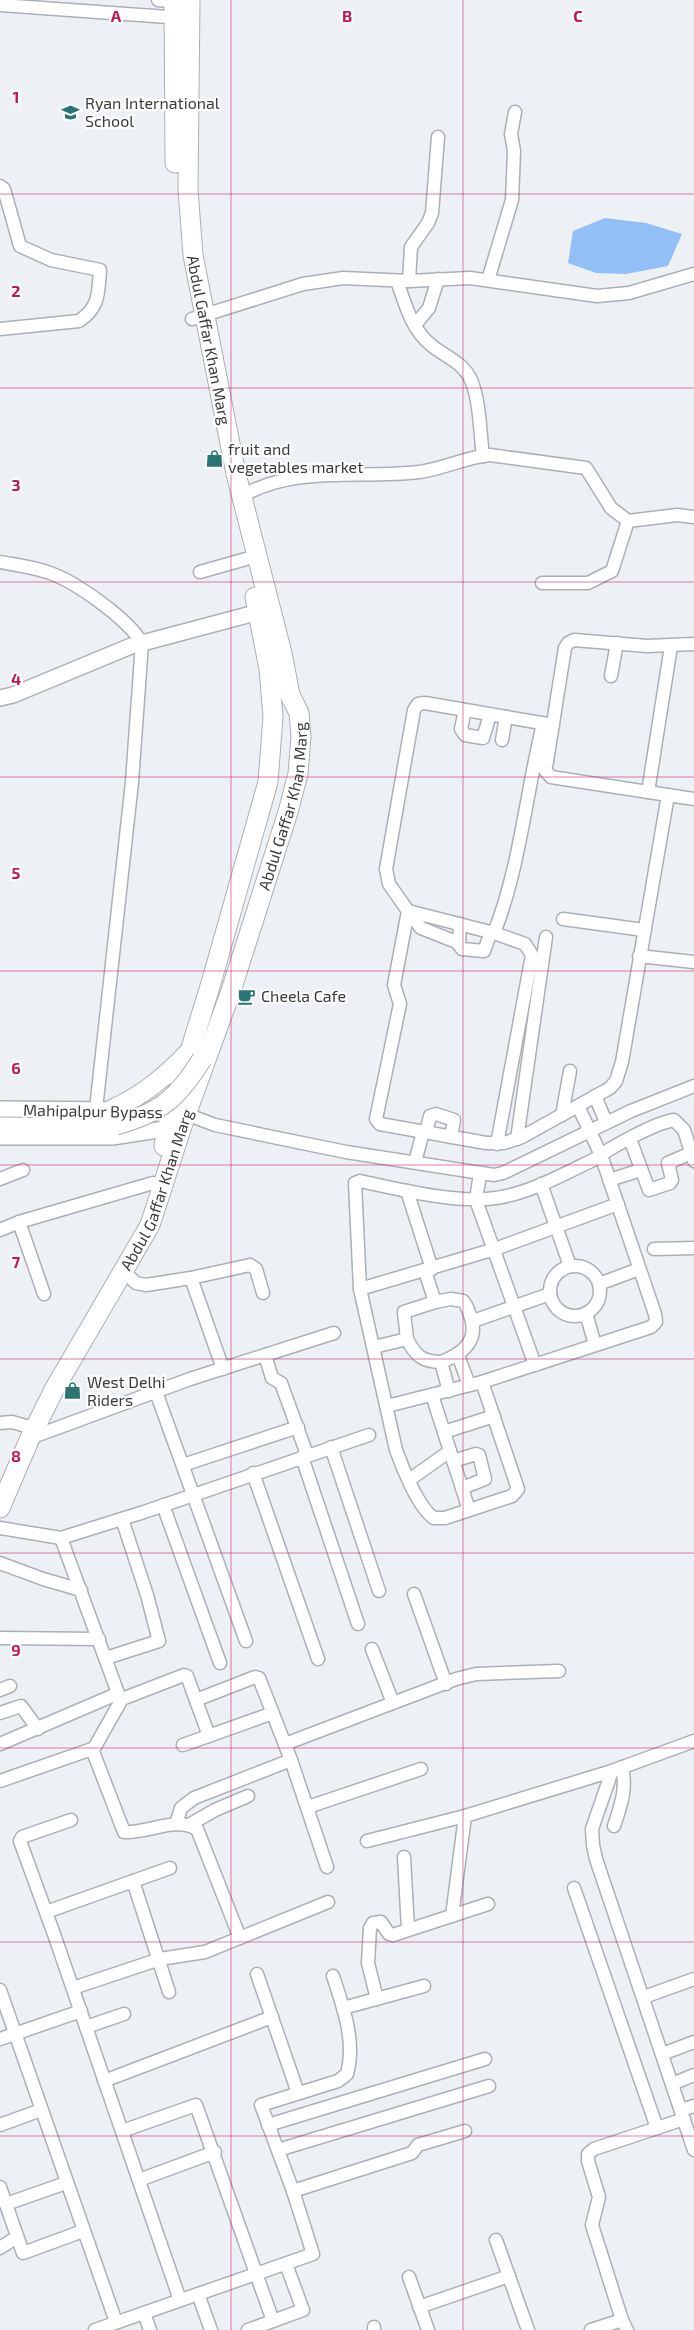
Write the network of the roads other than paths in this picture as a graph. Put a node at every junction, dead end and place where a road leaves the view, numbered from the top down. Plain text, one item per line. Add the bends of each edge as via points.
1 (0, 5) edge
2 (179, 6) edge
3 (515, 112) dead end
4 (438, 137) dead end
5 (0, 186) edge
6 (694, 274) edge
7 (438, 279) junction
8 (488, 280) junction
9 (403, 281) junction
10 (198, 317) junction
11 (415, 325) junction
12 (0, 329) edge
13 (483, 456) junction
14 (242, 496) junction
15 (694, 517) edge
16 (628, 521) junction
17 (246, 560) junction
18 (0, 562) edge
19 (200, 572) dead end
20 (542, 583) dead end
21 (259, 612) junction
22 (142, 643) junction
23 (617, 643) junction
24 (694, 644) edge
25 (671, 646) junction
26 (611, 676) dead end
27 (290, 695) junction
28 (0, 698) edge
29 (465, 710) junction
30 (490, 715) junction
31 (506, 717) junction
32 (548, 724) junction
33 (502, 740) dead end
34 (540, 760) junction
35 (648, 792) junction
36 (668, 795) junction
37 (694, 799) edge
38 (410, 911) junction
39 (563, 919) dead end
40 (460, 924) junction
41 (644, 930) junction
42 (493, 933) junction
43 (459, 943) junction
44 (531, 950) junction
45 (640, 956) junction
46 (694, 962) edge
47 (197, 1054) junction
48 (570, 1072) dead end
49 (694, 1086) edge
50 (595, 1096) junction
51 (578, 1106) junction
52 (0, 1109) edge
53 (108, 1115) junction
54 (562, 1115) junction
55 (177, 1120) junction
56 (606, 1122) junction
57 (0, 1126) edge
58 (590, 1130) junction
59 (424, 1132) junction
60 (0, 1137) edge
61 (451, 1137) junction
62 (517, 1139) junction
63 (630, 1139) junction
64 (496, 1144) junction
65 (601, 1155) junction
66 (693, 1157) edge
67 (415, 1162) junction
68 (23, 1170) dead end
69 (641, 1170) junction
70 (480, 1174) junction
71 (0, 1179) edge
72 (609, 1180) junction
73 (153, 1183) junction
74 (541, 1184) junction
75 (407, 1191) junction
76 (476, 1200) junction
77 (618, 1204) junction
78 (19, 1222) junction
79 (556, 1227) junction
80 (0, 1230) edge
81 (694, 1248) edge
82 (495, 1249) junction
83 (654, 1249) dead end
84 (570, 1266) junction
85 (639, 1269) junction
86 (429, 1270) junction
87 (124, 1272) junction
88 (191, 1278) junction
89 (599, 1284) junction
90 (360, 1289) junction
91 (262, 1293) dead end
92 (44, 1294) dead end
93 (550, 1294) junction
94 (436, 1302) junction
95 (515, 1307) junction
96 (586, 1313) junction
97 (472, 1321) junction
98 (334, 1333) dead end
99 (407, 1338) junction
100 (595, 1345) junction
101 (374, 1347) junction
102 (265, 1355) junction
103 (458, 1355) junction
104 (441, 1362) junction
105 (535, 1365) junction
106 (223, 1369) junction
107 (482, 1382) junction
108 (469, 1386) junction
109 (449, 1391) junction
110 (156, 1392) junction
111 (432, 1395) junction
112 (387, 1406) junction
113 (494, 1416) junction
114 (0, 1423) edge
115 (298, 1427) junction
116 (28, 1432) junction
117 (444, 1432) junction
118 (369, 1435) dead end
119 (331, 1447) junction
120 (303, 1453) junction
121 (452, 1456) junction
122 (183, 1466) junction
123 (253, 1474) junction
124 (409, 1480) junction
125 (0, 1483) edge
126 (462, 1488) junction
127 (194, 1495) junction
128 (163, 1505) junction
129 (0, 1508) edge
130 (469, 1510) junction
131 (122, 1519) junction
132 (0, 1528) edge
133 (61, 1538) junction
134 (0, 1563) edge
135 (81, 1590) junction
136 (379, 1591) dead end
137 (414, 1594) dead end
138 (358, 1624) dead end
139 (0, 1638) edge
140 (99, 1639) junction
141 (246, 1641) dead end
142 (372, 1649) dead end
143 (106, 1658) junction
144 (318, 1659) dead end
145 (220, 1663) dead end
146 (559, 1671) dead end
147 (446, 1684) junction
148 (117, 1698) junction
149 (196, 1700) junction
150 (393, 1703) junction
151 (0, 1713) edge
152 (273, 1713) junction
153 (38, 1729) junction
154 (209, 1736) junction
155 (694, 1741) edge
156 (0, 1744) edge
157 (285, 1744) junction
158 (183, 1745) dead end
159 (93, 1750) junction
160 (291, 1760) junction
161 (421, 1769) dead end
162 (617, 1769) junction
163 (0, 1781) edge
164 (248, 1796) dead end
165 (308, 1808) junction
166 (465, 1816) junction
167 (71, 1820) dead end
168 (182, 1825) junction
169 (614, 1826) dead end
170 (367, 1841) dead end
171 (404, 1856) dead end
172 (327, 1866) dead end
173 (170, 1868) dead end
174 (133, 1881) junction
175 (574, 1888) dead end
176 (328, 1902) dead end
177 (488, 1904) dead end
178 (46, 1912) junction
179 (452, 1916) junction
180 (408, 1929) junction
181 (240, 1938) junction
182 (160, 1959) junction
183 (257, 1974) dead end
184 (333, 1976) dead end
185 (694, 1979) edge
186 (424, 1986) dead end
187 (73, 1988) junction
188 (0, 1990) edge
189 (169, 1992) dead end
190 (644, 1996) junction
191 (378, 1999) junction
192 (343, 2008) junction
193 (81, 2011) junction
194 (124, 2014) dead end
195 (272, 2017) junction
196 (86, 2027) junction
197 (14, 2034) junction
198 (0, 2039) edge
199 (694, 2042) edge
200 (662, 2054) junction
201 (485, 2059) dead end
202 (694, 2076) edge
203 (104, 2081) junction
204 (672, 2084) junction
205 (489, 2086) dead end
206 (298, 2093) junction
207 (694, 2106) edge
208 (41, 2110) junction
209 (682, 2115) junction
210 (0, 2125) edge
211 (268, 2126) junction
212 (657, 2128) junction
213 (122, 2131) junction
214 (465, 2131) dead end
215 (278, 2150) junction
216 (694, 2150) edge
217 (215, 2152) junction
218 (139, 2180) junction
219 (66, 2183) junction
220 (0, 2187) edge
221 (292, 2191) junction
222 (6, 2204) junction
223 (83, 2231) junction
224 (17, 2237) junction
225 (496, 2240) dead end
226 (0, 2248) edge
227 (286, 2264) junction
228 (256, 2275) junction
229 (509, 2276) junction
230 (409, 2277) dead end
231 (198, 2294) junction
232 (180, 2300) junction
233 (419, 2307) junction
234 (144, 2313) junction
235 (273, 2321) junction
236 (116, 2322) junction
237 (625, 2325) edge
238 (95, 2330) edge
239 (150, 2330) edge
240 (211, 2330) edge
241 (248, 2330) edge
242 (428, 2330) edge
243 (528, 2330) edge
244 (591, 2330) edge

1 - 2 street
2 - 10 main road, Abdul Gaffar Khan Marg via 188,208
3 - 8 street via 511,134 514,151 512,200
4 - 9 street via 432,213 411,247
5 - 12 street via 4,189 20,246 51,260 100,270 97,303 79,321
6 - 8 street via 630,293 605,296
7 - 8 street
7 - 9 street
7 - 11 street via 429,308
9 - 10 street via 320,280
9 - 11 street via 409,315
10 - 14 main road, Abdul Gaffar Khan Marg
10 - 17 main road, Abdul Gaffar Khan Marg via 216,438
11 - 13 street via 430,345 455,360 470,379
13 - 14 street via 418,472 285,480
13 - 16 street via 586,468 611,508
14 - 27 main road, Abdul Gaffar Khan Marg
15 - 16 street via 677,515
16 - 20 street via 612,572 588,583
17 - 19 street
17 - 21 main road, Abdul Gaffar Khan Marg
18 - 22 street via 57,576 120,618
21 - 22 street
21 - 47 main road, Abdul Gaffar Khan Marg via 273,718 268,782
22 - 28 street
22 - 53 street
23 - 25 street
23 - 26 street
23 - 32 street via 574,640 568,643
24 - 25 street
25 - 35 street
27 - 47 main road via 284,784 216,1018
27 - 55 main road, Abdul Gaffar Khan Marg via 299,712 301,737 298,774 288,812 230,991
29 - 30 street
29 - 30 street via 462,733 474,737 486,736
29 - 38 street via 418,704 414,710 386,869 389,884
30 - 31 street
31 - 32 street
31 - 33 street
32 - 34 street
34 - 35 street via 551,777
34 - 42 street via 508,894
35 - 36 street
36 - 37 street
36 - 41 street
38 - 40 street
38 - 43 street via 421,928
38 - 59 street via 394,985 400,1004 376,1119 380,1124
39 - 41 street
40 - 42 street
40 - 43 street
41 - 45 street
42 - 43 street via 481,952 462,949
42 - 44 street via 525,944
44 - 62 street via 542,945 547,932
44 - 64 street
45 - 46 street
45 - 50 street via 619,1072 610,1088
47 - 53 main road, bridge via 186,1085 166,1103 143,1118
47 - 55 main road, Abdul Gaffar Khan Marg
48 - 54 street
49 - 56 street
50 - 51 street
50 - 56 street
51 - 54 street
51 - 58 street
52 - 53 street, Mahipalpur Bypass
53 - 55 street, Mahipalpur Bypass
53 - 57 main road via 85,1128
54 - 62 street
55 - 60 street, Mahipalpur Bypass via 128,1136
55 - 67 street
55 - 73 main road, Abdul Gaffar Khan Marg
55 - 87 main road, Abdul Gaffar Khan Marg via 150,1226
56 - 58 street
58 - 65 street
58 - 70 street via 503,1173
59 - 61 street
59 - 61 street via 430,1116 436,1114 454,1120
59 - 67 street
61 - 64 street
62 - 64 street
63 - 65 street
63 - 66 street via 674,1120 684,1130
63 - 69 street
65 - 72 street
65 - 74 street
66 - 69 street via 669,1161 667,1165 672,1180 651,1190 647,1188
67 - 70 street
68 - 71 street
69 - 72 street
70 - 76 street
72 - 77 street
73 - 78 street
73 - 116 main road, Abdul Gaffar Khan Marg via 135,1233 55,1370
74 - 76 street via 497,1198
74 - 79 street
75 - 76 street
75 - 86 street
75 - 90 street via 360,1181 355,1183
76 - 82 street
77 - 79 street
77 - 85 street
78 - 80 street
78 - 92 street
79 - 82 street
79 - 84 street
81 - 83 street
82 - 86 street
82 - 95 street
84 - 89 street via 591,1271
84 - 93 street via 556,1275
85 - 89 street
85 - 100 street via 656,1322 651,1327
86 - 90 street
86 - 94 street
87 - 88 street via 136,1283 146,1285
87 - 116 main road, Abdul Gaffar Khan Marg
88 - 91 street via 250,1265 256,1269
88 - 106 street
89 - 96 street via 596,1304
90 - 101 street
93 - 95 street
93 - 96 street via 562,1312 578,1316
94 - 97 street via 463,1301
94 - 99 street via 404,1312
95 - 97 street
95 - 105 street
96 - 100 street
97 - 103 street via 473,1337
98 - 102 street
99 - 101 street
99 - 104 street via 421,1359
100 - 105 street
101 - 112 street
102 - 106 street
102 - 115 street via 272,1378 281,1383
103 - 104 street
103 - 108 street
104 - 109 street
105 - 107 street
106 - 110 street
107 - 108 street
107 - 113 street
108 - 109 street
109 - 111 street
110 - 116 street
110 - 122 street
111 - 112 street
111 - 117 street
112 - 124 street via 396,1450
113 - 117 street
113 - 130 street via 518,1489 512,1496
114 - 116 street via 12,1422
115 - 120 street
115 - 122 street
116 - 125 main road, Abdul Gaffar Khan Marg
116 - 129 main road, Abdul Gaffar Khan Marg
117 - 121 street
118 - 119 street
119 - 120 street
119 - 136 street
120 - 123 street
120 - 138 street
121 - 124 street
121 - 126 street
121 - 126 street via 478,1454 486,1478
122 - 127 street
123 - 127 street
123 - 144 street
124 - 130 street via 431,1516 445,1518
126 - 130 street
127 - 128 street
127 - 141 street
128 - 131 street
128 - 145 street
131 - 133 street
131 - 143 street via 159,1642
132 - 133 street
133 - 135 street
134 - 135 street
135 - 140 street
137 - 147 street
139 - 140 street
140 - 143 street
142 - 150 street
143 - 148 street
146 - 147 street via 476,1674
147 - 150 street
148 - 149 street via 186,1675
148 - 153 street
148 - 159 street
149 - 152 street via 258,1677
149 - 154 street
150 - 157 street
151 - 153 street via 21,1706
152 - 154 street
152 - 157 street
153 - 156 street
154 - 158 street
155 - 162 street
157 - 160 street
159 - 163 street
159 - 168 street via 124,1832
160 - 165 street
160 - 168 street via 194,1798 181,1808
161 - 165 street
162 - 166 street
162 - 169 street via 624,1780 624,1796
162 - 190 street via 592,1829 592,1845
164 - 168 street
165 - 172 street
166 - 170 street
166 - 179 street
167 - 178 street via 20,1839
168 - 181 street via 200,1832
171 - 180 street
173 - 174 street
174 - 178 street
174 - 182 street
175 - 212 street
176 - 181 street
177 - 179 street
178 - 187 street
179 - 180 street
180 - 191 street via 390,1935 381,1922 371,1925 368,1963
181 - 182 street via 205,1952
182 - 187 street
182 - 189 street
183 - 195 street
184 - 192 street
185 - 190 street
186 - 191 street
187 - 193 street
188 - 197 street
190 - 200 street
191 - 192 street
192 - 206 street via 350,2044 347,2074 338,2081
193 - 196 street
193 - 197 street
194 - 196 street
195 - 203 street
195 - 206 street
196 - 203 street
197 - 198 street
197 - 208 street
199 - 200 street
200 - 204 street
201 - 211 street
202 - 204 street
203 - 213 street
204 - 209 street
205 - 215 street
206 - 211 street via 261,2104
207 - 209 street
208 - 210 street
208 - 219 street
209 - 212 street
209 - 216 street
211 - 215 street
212 - 237 street via 594,2149 588,2154 598,2197 592,2225
213 - 217 street via 196,2105
213 - 218 street
214 - 221 street via 418,2145 412,2153
215 - 221 street
217 - 218 street
217 - 228 street
218 - 232 street
219 - 222 street
219 - 223 street
220 - 222 street
221 - 227 street via 313,2254
222 - 224 street
223 - 224 street via 24,2253
223 - 236 street
224 - 226 street
225 - 229 street
227 - 228 street
227 - 235 street via 303,2310
228 - 231 street
228 - 235 street
229 - 233 street
229 - 243 street
230 - 233 street
231 - 232 street
231 - 240 street
232 - 234 street
233 - 242 street
234 - 236 street
234 - 239 street
235 - 241 street
236 - 238 street
237 - 244 street

